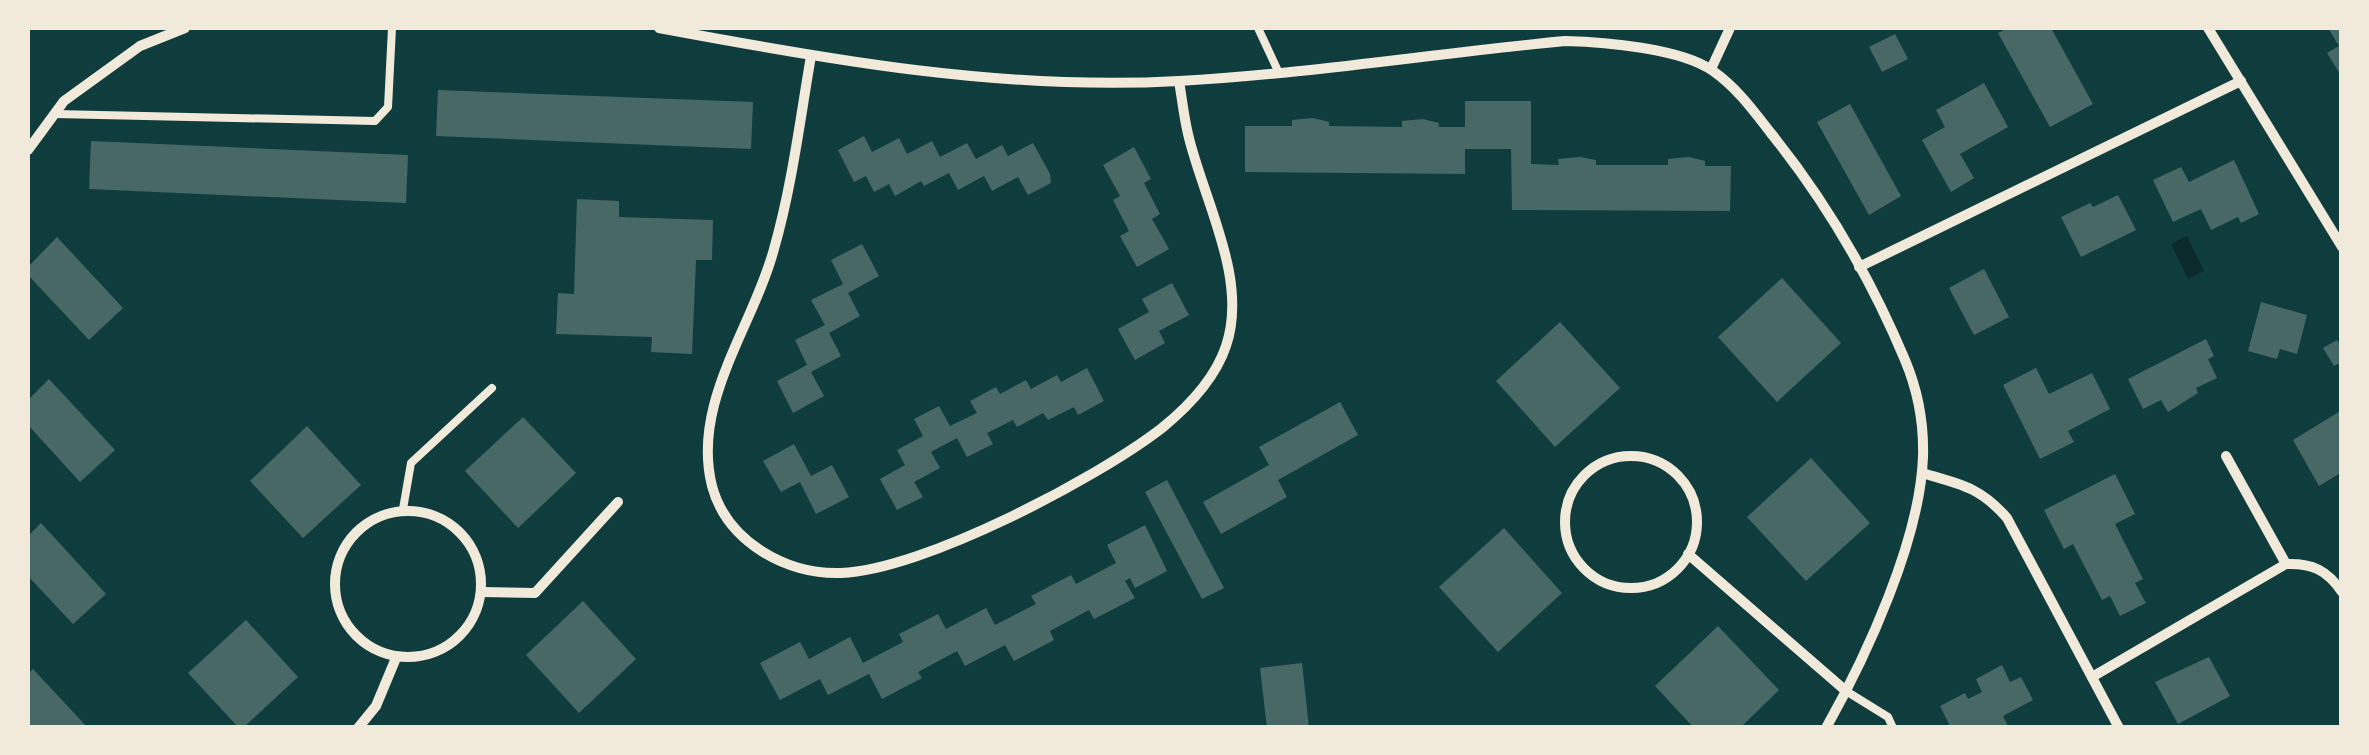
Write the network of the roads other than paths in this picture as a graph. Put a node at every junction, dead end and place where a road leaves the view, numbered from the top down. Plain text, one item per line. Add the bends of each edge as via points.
1 (185, 28) edge
2 (392, 28) edge
3 (659, 28) edge
4 (1258, 28) edge
5 (1730, 28) edge
6 (2208, 28) edge
7 (811, 56) junction
8 (1711, 68) junction
9 (1278, 71) junction
10 (2241, 81) junction
11 (1179, 82) junction
12 (55, 114) junction
13 (28, 150) edge
14 (2342, 247) edge
15 (1859, 266) junction
16 (492, 388) dead end
17 (2226, 456) dead end
18 (1922, 473) junction
19 (618, 502) dead end
20 (403, 510) junction
21 (1688, 554) junction
22 (2286, 564) junction
23 (482, 592) junction
24 (2342, 592) edge
25 (396, 658) junction
26 (2092, 677) junction
27 (1846, 691) junction
28 (358, 728) edge
29 (1826, 728) edge
30 (1893, 728) edge
31 (2119, 728) edge

1 - 12 street via 140,46
2 - 12 lane via 388,107 375,121
3 - 7 street
4 - 9 lane
5 - 8 street
6 - 10 street
7 - 11 street via 967,76
7 - 11 street via 774,252 708,423 707,455 713,489 745,538 811,572 889,566 1078,482 1162,428 1214,374 1227,344 1234,297
8 - 9 street via 1653,51 1565,41
8 - 15 street via 1797,165
9 - 11 street
10 - 14 street
10 - 15 street
12 - 13 street
15 - 18 street via 1906,362 1923,432
16 - 20 lane via 411,462
17 - 22 street
18 - 26 street via 1972,487 2007,518
18 - 27 street via 1894,578
19 - 23 street via 535,593
20 - 23 street via 445,519 474,550
20 - 25 street via 362,524 337,559 335,602 342,614 357,639
21 - 21 street via 1698,518 1688,486 1672,469 1643,456 1620,456 1591,469 1575,486 1566,508 1566,537 1575,558 1605,584 1658,584
21 - 27 street
22 - 24 street via 2322,569
22 - 26 street
23 - 25 street via 467,630 435,654
25 - 28 street via 376,706
26 - 31 street
27 - 29 street
27 - 30 lane via 1888,716

